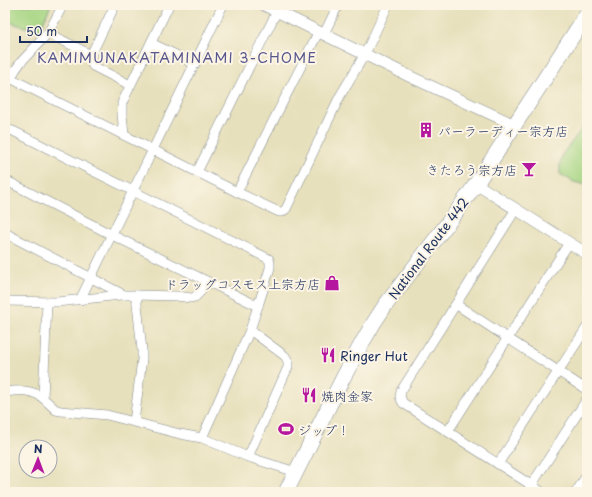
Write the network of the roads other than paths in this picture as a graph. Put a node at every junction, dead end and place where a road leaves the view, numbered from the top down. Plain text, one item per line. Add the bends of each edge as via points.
1 (63, 5) edge
2 (115, 5) edge
3 (169, 5) edge
4 (223, 5) edge
5 (264, 5) edge
6 (338, 5) edge
7 (388, 5) edge
8 (278, 8) edge
9 (587, 14) edge
10 (48, 33) junction
11 (322, 33) junction
12 (151, 43) junction
13 (365, 54) junction
14 (91, 55) junction
15 (195, 64) junction
16 (10, 78) junction
17 (130, 85) junction
18 (5, 87) edge
19 (515, 125) junction
20 (5, 129) edge
21 (124, 135) junction
22 (153, 150) junction
23 (197, 172) junction
24 (5, 180) edge
25 (476, 184) junction
26 (133, 191) junction
27 (237, 192) junction
28 (516, 209) junction
29 (5, 233) edge
30 (112, 235) junction
31 (569, 242) junction
32 (587, 254) edge
33 (91, 277) junction
34 (206, 281) junction
35 (125, 295) junction
36 (136, 295) junction
37 (80, 300) junction
38 (5, 301) edge
39 (47, 302) junction
40 (457, 304) junction
41 (258, 306) junction
42 (587, 327) edge
43 (250, 330) junction
44 (508, 338) junction
45 (558, 371) junction
46 (587, 390) edge
47 (5, 392) edge
48 (43, 398) junction
49 (587, 399) edge
50 (134, 422) junction
51 (448, 431) junction
52 (202, 438) junction
53 (248, 456) junction
54 (498, 464) junction
55 (296, 472) junction
56 (587, 475) edge
57 (529, 489) edge
58 (286, 492) edge
59 (542, 492) edge
60 (576, 492) edge

1 - 10 street
2 - 14 street
3 - 12 street
4 - 15 street
5 - 8 street
6 - 11 street
7 - 13 street
8 - 11 street
8 - 23 street
9 - 19 highway, National Route 442
10 - 14 street
10 - 16 street
11 - 13 street
11 - 27 street
12 - 15 street
12 - 17 street
13 - 19 street
13 - 27 street via 340,96 286,209 279,212
14 - 17 street via 93,66
15 - 22 street
16 - 18 street
16 - 21 street
17 - 21 street via 122,103
19 - 25 highway, National Route 442
20 - 26 street
21 - 22 street
22 - 23 street
22 - 26 street
23 - 27 street
24 - 30 street
25 - 28 street
25 - 55 highway, National Route 442 via 373,324
26 - 30 street
26 - 41 street via 269,259 270,268
28 - 31 street
28 - 40 street
29 - 33 street
30 - 33 street
30 - 34 street
31 - 32 street
31 - 44 street
33 - 35 street
33 - 37 street
34 - 36 street via 200,292 191,298
34 - 41 street
35 - 36 street
35 - 37 street
36 - 50 street via 142,359
37 - 39 street
38 - 39 street
39 - 48 street
40 - 44 street
40 - 51 street via 400,396 403,403
41 - 43 street
42 - 45 street
43 - 52 street
43 - 53 street via 285,356 288,367
44 - 45 street
44 - 51 street
45 - 46 street
45 - 54 street
47 - 48 street via 24,390
48 - 50 street via 58,411 101,414
49 - 57 street
50 - 52 street
51 - 54 street
52 - 53 street
53 - 55 street
54 - 57 street
55 - 58 highway, National Route 442
56 - 60 street
57 - 59 street

